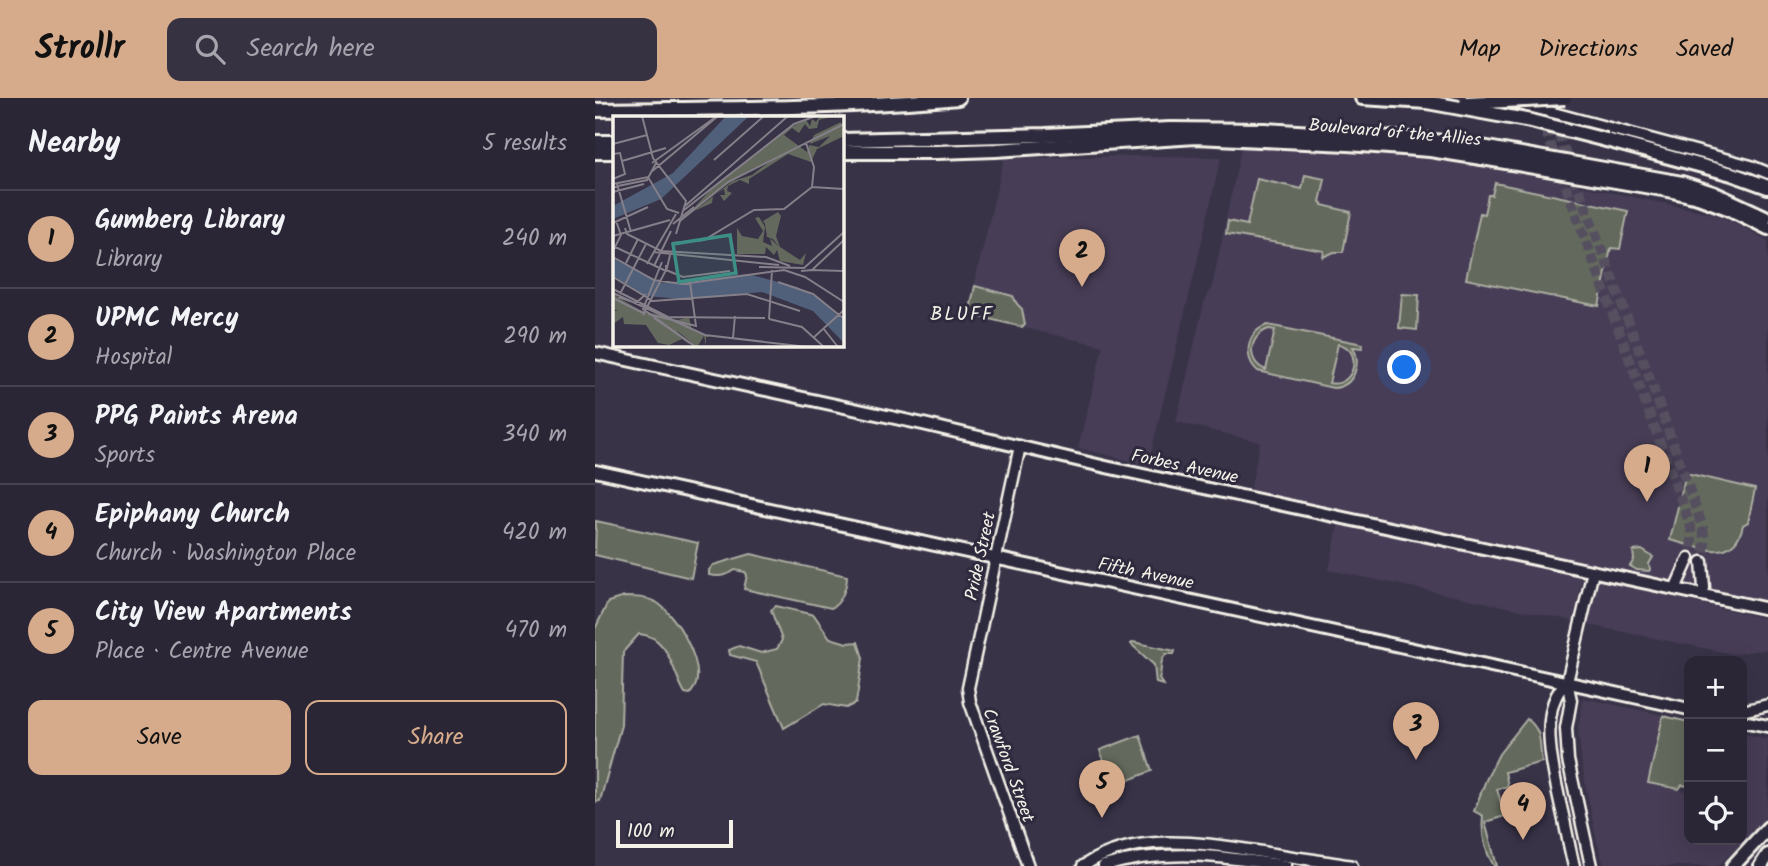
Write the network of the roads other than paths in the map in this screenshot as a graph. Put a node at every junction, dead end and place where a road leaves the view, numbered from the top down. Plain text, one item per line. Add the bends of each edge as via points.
1 (958, 98) edge
2 (1362, 98) edge
3 (1494, 98) edge
4 (1542, 98) edge
5 (1565, 98) edge
6 (1427, 102) junction
7 (595, 110) edge
8 (1545, 111) junction
9 (1545, 129) tunnel mouth
10 (1558, 133) tunnel mouth
11 (843, 140) edge
12 (595, 142) edge
13 (613, 142) edge
14 (595, 152) edge
15 (613, 152) edge
16 (843, 152) edge
17 (1768, 173) edge
18 (1768, 187) edge
19 (1768, 219) edge
20 (1768, 228) edge
21 (595, 353) edge
22 (1020, 446) junction
23 (595, 471) edge
24 (996, 558) junction
25 (1689, 558) tunnel mouth
26 (1702, 562) tunnel mouth
27 (1593, 571) junction
28 (1675, 589) junction
29 (1702, 595) junction
30 (1768, 609) edge
31 (970, 673) joint
32 (1567, 682) junction
33 (1768, 705) edge
34 (1684, 708) edge
35 (1747, 710) edge
36 (1747, 722) edge
37 (1768, 726) edge
38 (1768, 828) edge
39 (1768, 855) edge
40 (1028, 866) edge
41 (1083, 866) edge
42 (1104, 866) edge
43 (1286, 866) edge
44 (1352, 866) edge
45 (1574, 866) edge
46 (1591, 866) edge
47 (1733, 866) edge
48 (1761, 866) edge

1 - 7 highway via 811,107
2 - 6 highway
3 - 8 main road
4 - 8 main road
5 - 6 highway, bridge
6 - 18 highway, bridge via 1531,121
8 - 9 main road
8 - 10 main road
8 - 17 main road
11 - 19 highway, Boulevard of the Allies via 1211,128 1426,141 1682,183 1713,192
12 - 13 highway
14 - 15 highway
16 - 20 highway, Boulevard of the Allies via 984,150 1196,137 1416,149 1668,190 1730,209
21 - 22 main road, Forbes Avenue
22 - 24 main road, Pride Street
22 - 27 main road, Forbes Avenue
23 - 24 main road, Fifth Avenue
24 - 31 main road, Pride Street
24 - 32 main road, Fifth Avenue
25 - 28 main road
26 - 29 main road
27 - 28 main road, Forbes Avenue
27 - 32 main road
28 - 29 main road, Forbes Avenue
29 - 30 main road, Forbes Avenue
31 - 40 main road, Crawford Street via 969,702
32 - 34 main road, Fifth Avenue
32 - 45 main road via 1556,696 1550,746
32 - 46 main road via 1571,700 1566,728 1568,760
33 - 35 main road
36 - 37 main road
38 - 47 highway
39 - 48 highway
41 - 44 main road via 1123,847 1190,843
42 - 43 main road via 1185,854

